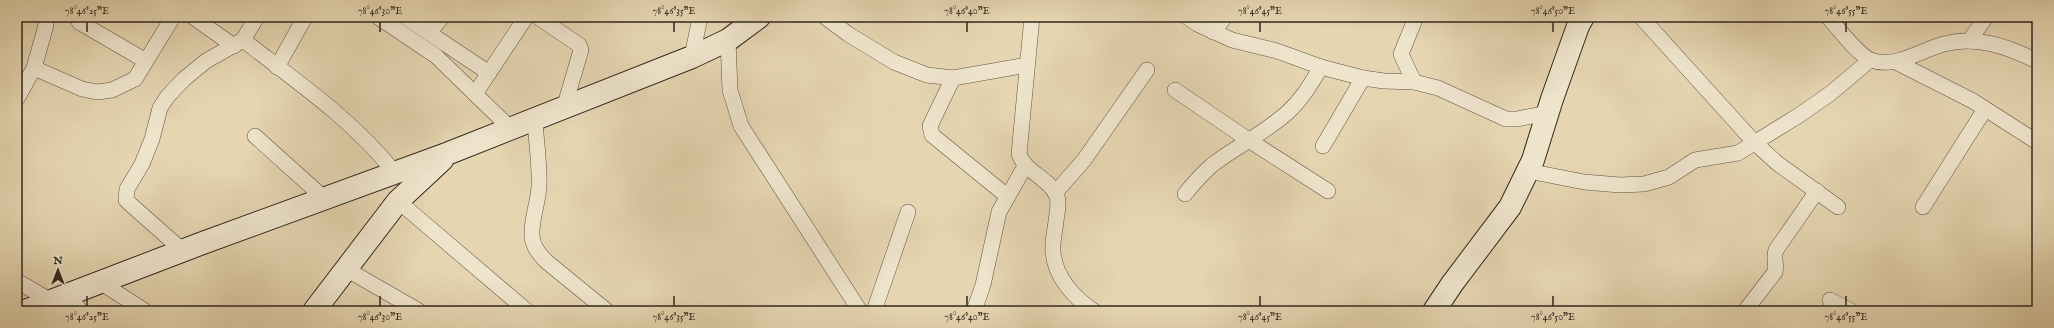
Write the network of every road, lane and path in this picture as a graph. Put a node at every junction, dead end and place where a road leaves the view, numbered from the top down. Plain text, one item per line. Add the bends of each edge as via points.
1 (174, 17) edge
2 (192, 17) edge
3 (257, 17) edge
4 (305, 17) edge
5 (378, 17) edge
6 (405, 17) edge
7 (442, 17) edge
8 (526, 17) edge
9 (538, 17) edge
10 (700, 17) edge
11 (759, 17) edge
12 (825, 17) edge
13 (1032, 17) edge
14 (1187, 17) edge
15 (1225, 17) edge
16 (1416, 17) edge
17 (1583, 17) edge
18 (1641, 17) edge
19 (1828, 17) edge
20 (1986, 17) edge
21 (79, 22) dead end
22 (46, 25) dead end
23 (1213, 32) junction
24 (429, 33) junction
25 (728, 40) junction
26 (1969, 41) junction
27 (238, 43) junction
28 (692, 57) junction
29 (1870, 60) junction
30 (146, 61) junction
31 (2037, 61) edge
32 (1896, 62) junction
33 (1027, 65) junction
34 (278, 67) junction
35 (1320, 67) junction
36 (34, 68) junction
37 (1147, 70) dead end
38 (489, 73) junction
39 (952, 78) junction
40 (1363, 78) junction
41 (1414, 82) junction
42 (1175, 90) dead end
43 (475, 94) junction
44 (17, 100) edge
45 (564, 108) junction
46 (1986, 108) junction
47 (1548, 113) junction
48 (535, 119) junction
49 (511, 129) junction
50 (255, 136) dead end
51 (1250, 142) junction
52 (1754, 142) junction
53 (2037, 142) edge
54 (1323, 146) dead end
55 (449, 153) junction
56 (1025, 166) junction
57 (1528, 171) junction
58 (395, 173) junction
59 (1328, 191) dead end
60 (1817, 191) junction
61 (1055, 193) junction
62 (1185, 194) dead end
63 (1007, 196) junction
64 (324, 199) junction
65 (398, 201) junction
66 (1838, 207) dead end
67 (1923, 207) dead end
68 (908, 212) dead end
69 (182, 250) junction
70 (346, 268) junction
71 (17, 281) edge
72 (100, 282) junction
73 (58, 298) junction
74 (1830, 300) dead end
75 (855, 309) edge
76 (25, 311) edge
77 (81, 311) edge
78 (145, 311) edge
79 (314, 311) edge
80 (419, 311) edge
81 (527, 311) edge
82 (607, 311) edge
83 (874, 311) edge
84 (974, 311) edge
85 (1094, 311) edge
86 (1434, 311) edge
87 (1745, 311) edge
88 (1851, 311) edge

1 - 30 street
2 - 27 street
3 - 27 street
4 - 34 street
5 - 43 street via 436,56
6 - 24 street
7 - 24 street
8 - 38 street
9 - 45 street via 579,45 581,50
10 - 28 street
11 - 25 street
12 - 39 street via 894,62 927,75
13 - 33 street
14 - 23 street
15 - 23 street
16 - 41 street via 1401,54
17 - 47 street
18 - 52 street
19 - 29 street
20 - 26 street
21 - 30 street
22 - 36 street
23 - 35 street via 1232,40 1277,50
24 - 38 street
25 - 28 street
25 - 75 street via 730,90 741,126
26 - 31 street via 1993,43
26 - 32 street via 1944,44
27 - 34 street
27 - 69 street via 206,61 167,97 160,108 147,151 126,195 129,203
28 - 45 street
29 - 32 street
29 - 52 street via 1831,93
30 - 36 street via 135,79 126,85 97,92 82,89
32 - 46 street
33 - 39 street
33 - 56 street via 1019,154
34 - 58 street via 362,136
35 - 40 street
35 - 51 street via 1304,95 1288,113
36 - 44 street
37 - 61 street via 1084,160
38 - 43 street
39 - 63 street via 930,126 932,135
40 - 41 street
40 - 54 street
41 - 47 street via 1438,88 1506,119
42 - 51 street
43 - 49 street
45 - 48 street
46 - 53 street
46 - 67 street
47 - 57 street
48 - 49 street
48 - 82 street via 539,186 532,227 534,245 547,262
49 - 55 street
50 - 64 street
51 - 59 street
51 - 62 street via 1213,165
52 - 57 street via 1738,153 1695,160 1668,177 1644,184 1584,182
52 - 60 street via 1777,163
55 - 58 street
55 - 65 street
56 - 61 street
56 - 63 street
57 - 86 street via 1510,207
58 - 64 street
60 - 66 street
60 - 87 street via 1776,250 1775,272
61 - 85 street via 1058,201 1053,251 1055,266 1064,282 1081,302
63 - 84 street via 999,212 983,286
64 - 69 street
65 - 70 street
65 - 81 street
68 - 83 street
69 - 72 street
70 - 79 street
70 - 80 street
71 - 73 street
72 - 73 street
72 - 78 street
73 - 76 street
73 - 77 street
74 - 88 street

